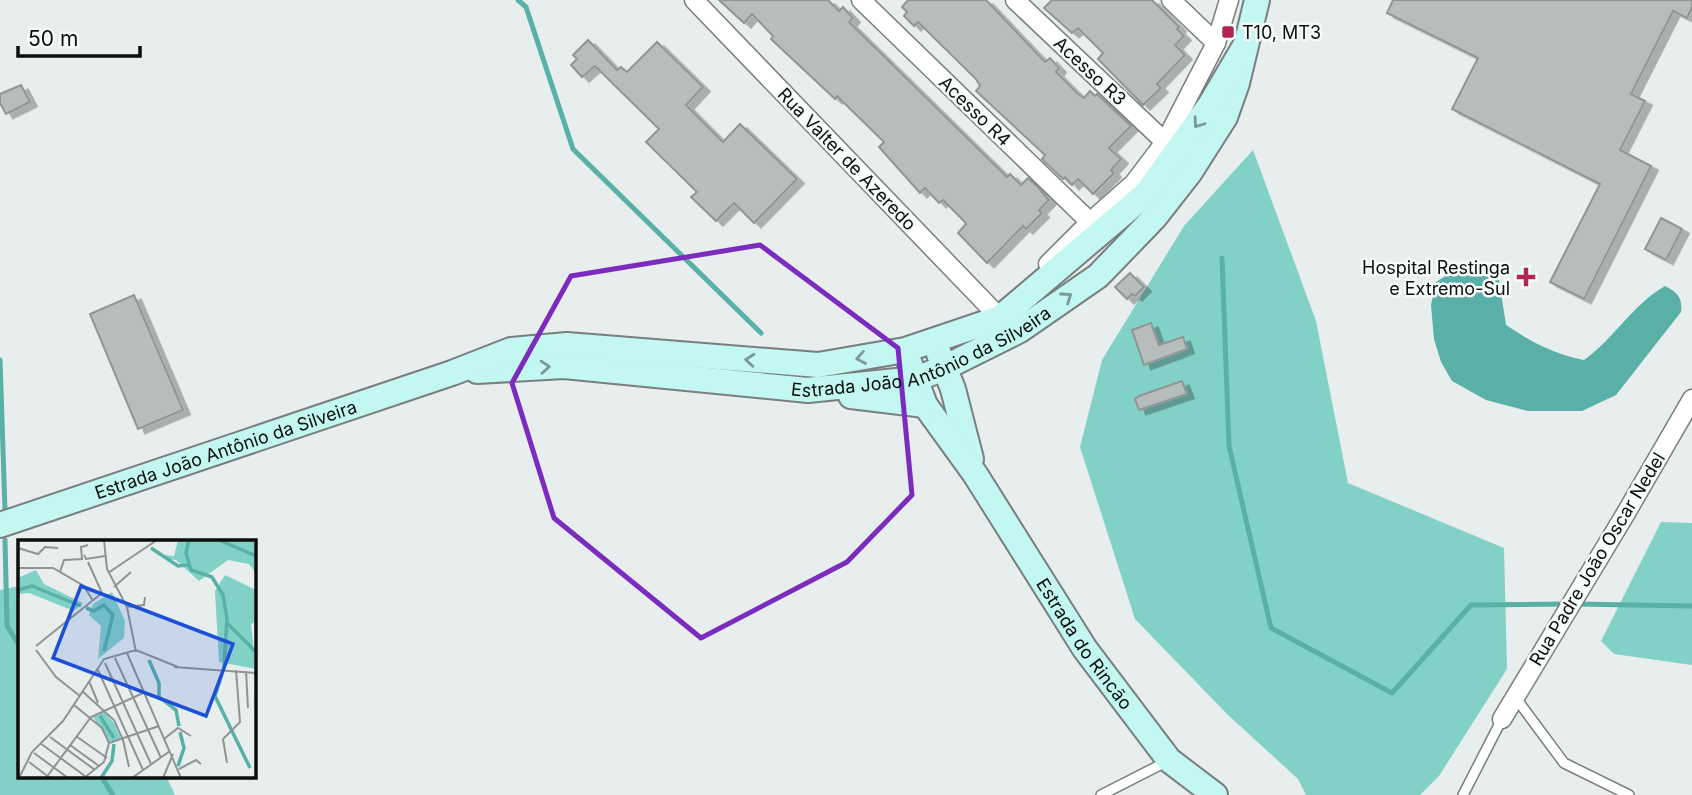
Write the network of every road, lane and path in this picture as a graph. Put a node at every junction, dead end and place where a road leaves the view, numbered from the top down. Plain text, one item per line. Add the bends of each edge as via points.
1 (694, 0) edge
2 (861, 0) edge
3 (1016, 0) edge
4 (1171, 0) edge
5 (1229, 1) edge
6 (1256, 6) edge
7 (1216, 43) junction
8 (1246, 44) junction
9 (1166, 142) junction
10 (1140, 188) junction
11 (1090, 222) junction
12 (1010, 320) junction
13 (934, 341) junction
14 (905, 350) junction
15 (452, 373) junction
16 (916, 379) junction
17 (949, 379) junction
18 (808, 390) junction
19 (1692, 399) edge
20 (925, 405) junction
21 (975, 474) junction
22 (0, 525) edge
23 (1515, 697) junction
24 (1502, 719) joint
25 (1169, 760) junction
26 (1101, 795) edge
27 (1215, 795) edge
28 (1463, 795) edge
29 (1629, 795) edge

1 - 12 street, Rua Valter de Azeredo
2 - 11 street, Acesso R4
3 - 9 street, Acesso R3
4 - 7 street
5 - 6 street
5 - 7 street, Estrada João Antônio da Silveira
6 - 8 main road, Estrada João Antônio da Silveira
7 - 9 street, Estrada João Antônio da Silveira
8 -> 10 main road, Estrada João Antônio da Silveira via 1210,105
12 -> 8 main road, Estrada João Antônio da Silveira via 1098,276 1154,218 1225,117
9 - 10 street, Estrada João Antônio da Silveira
10 - 11 street, Estrada João Antônio da Silveira
10 - 12 main road, Estrada João Antônio da Silveira
11 - 12 street, Estrada João Antônio da Silveira via 1042,270
12 - 13 main road, Estrada João Antônio da Silveira
12 - 17 main road, Estrada João Antônio da Silveira
13 - 14 main road, Estrada João Antônio da Silveira
13 - 17 main road, Estrada do Rincão
14 -> 15 main road, Estrada João Antônio da Silveira via 818,365 567,345 511,350
14 - 16 main road, Estrada do Rincão
15 -> 18 main road, Estrada João Antônio da Silveira via 564,366
15 - 22 main road, Estrada João Antônio da Silveira
16 - 17 main road, Estrada João Antônio da Silveira
16 - 18 main road, Estrada João Antônio da Silveira
16 - 20 main road, Estrada do Rincão
17 - 21 main road, Estrada do Rincão
18 - 20 main road
19 - 23 street, Rua Padre João Oscar Nedel
20 - 21 main road, Estrada do Rincão
21 - 25 main road, Estrada do Rincão via 1085,649
23 - 24 street, Rua Padre João Oscar Nedel
23 - 29 lane via 1564,763
24 - 28 lane
25 - 26 lane
25 - 27 main road, Estrada do Rincão

